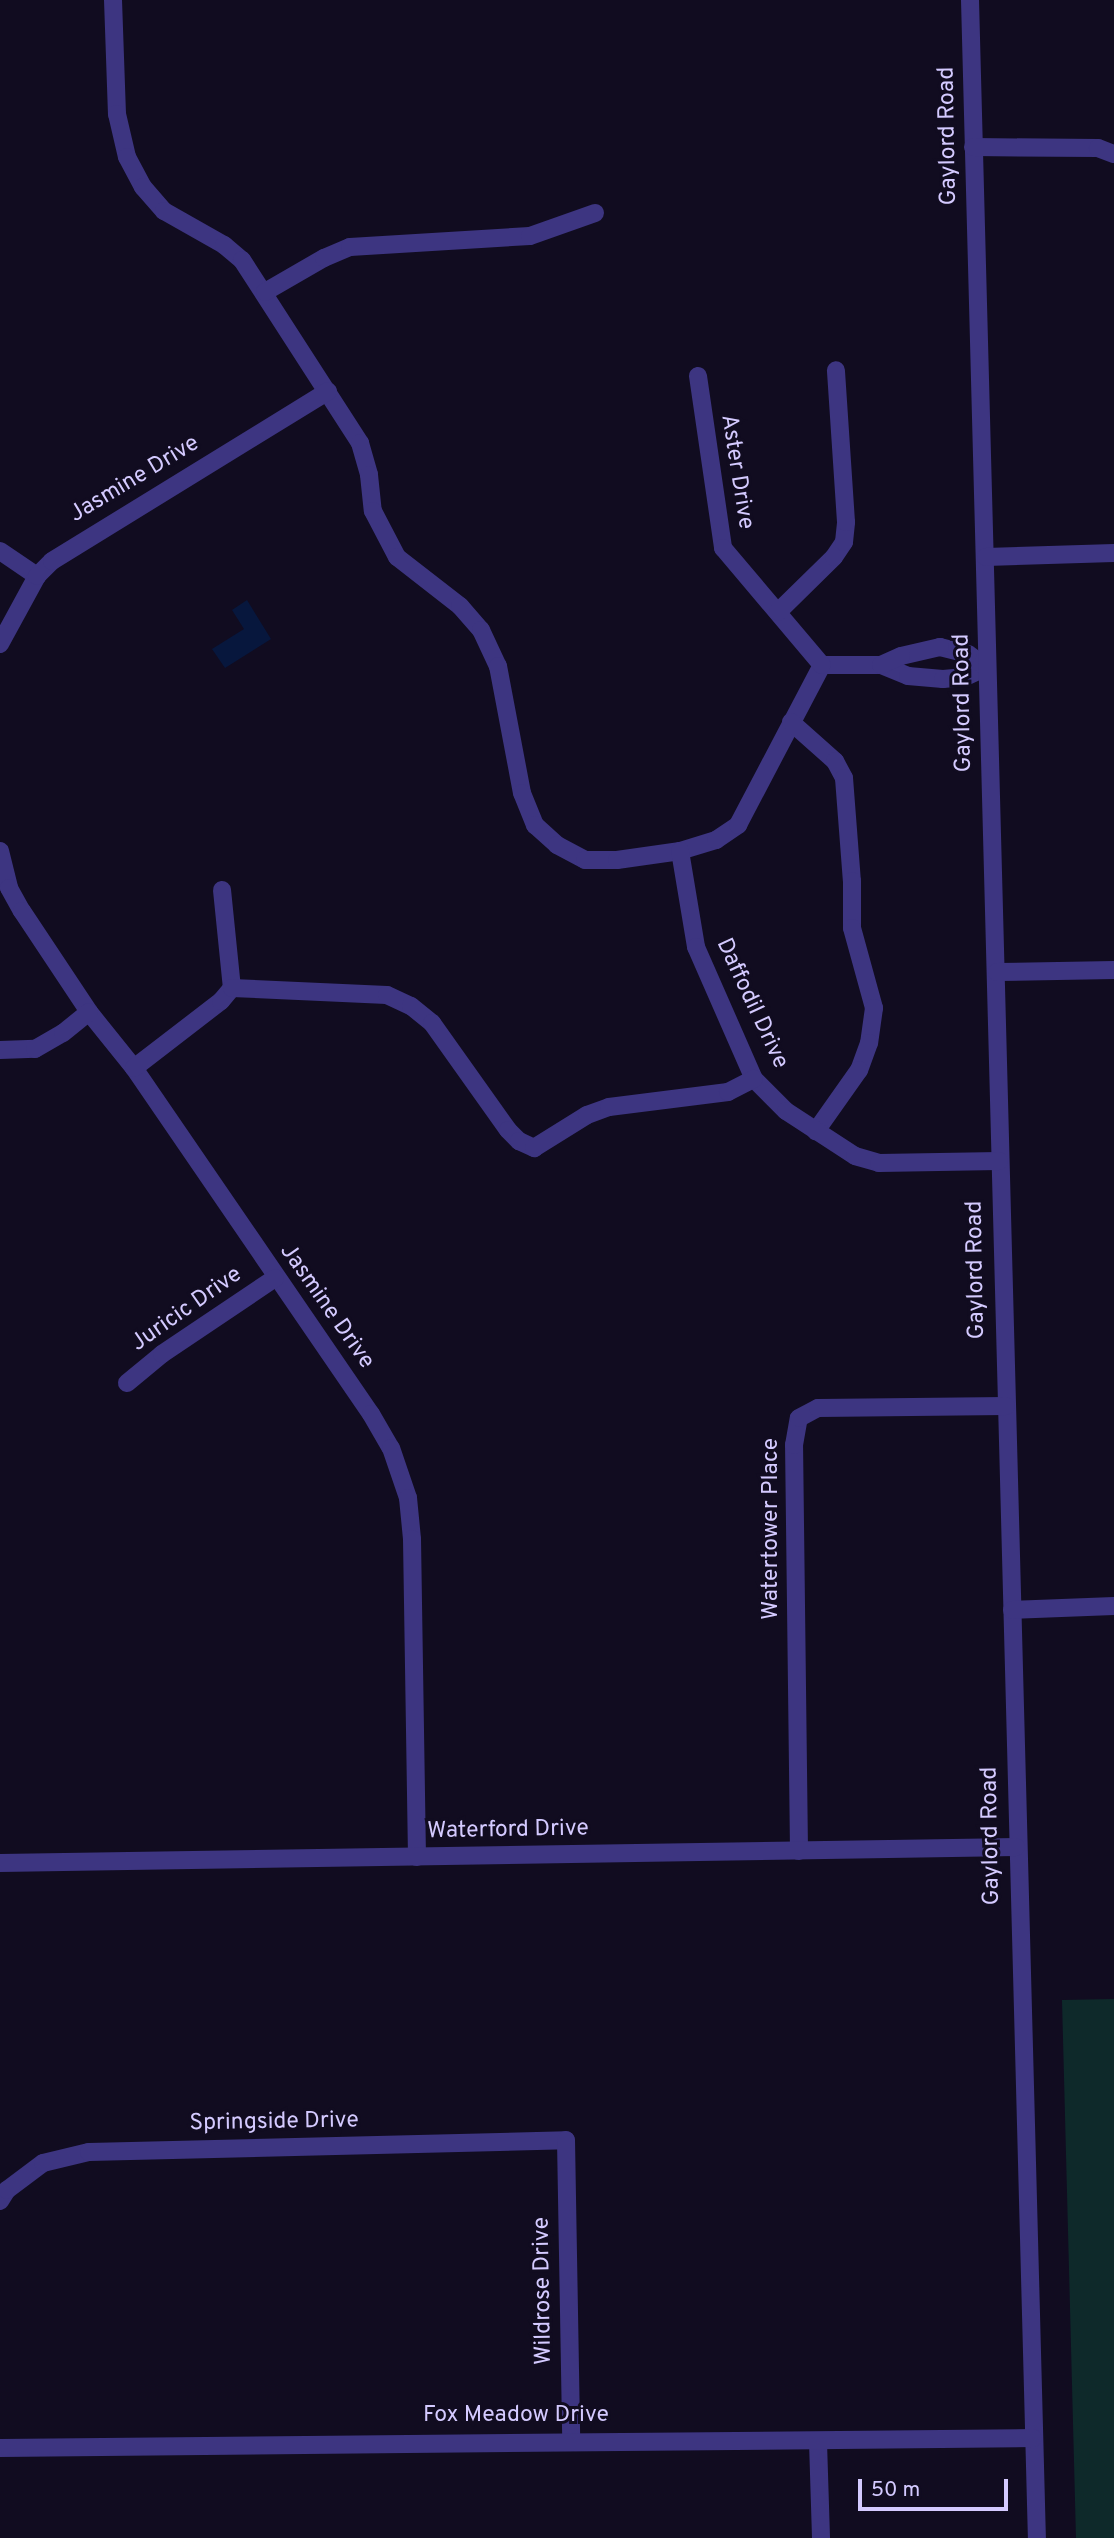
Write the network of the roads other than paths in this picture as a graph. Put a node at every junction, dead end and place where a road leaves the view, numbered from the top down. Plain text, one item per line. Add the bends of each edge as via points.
1 (113, 0) edge
2 (970, 0) edge
3 (973, 147) junction
4 (1114, 154) edge
5 (595, 213) dead end
6 (265, 292) junction
7 (836, 370) dead end
8 (698, 376) dead end
9 (328, 391) junction
10 (0, 551) edge
11 (1114, 553) edge
12 (986, 557) junction
13 (37, 576) junction
14 (778, 612) junction
15 (0, 644) edge
16 (822, 665) junction
17 (881, 665) junction
18 (986, 667) junction
19 (791, 722) junction
20 (0, 851) edge
21 (680, 851) junction
22 (222, 890) dead end
23 (1114, 970) edge
24 (997, 972) junction
25 (232, 988) junction
26 (89, 1012) junction
27 (0, 1050) edge
28 (134, 1068) junction
29 (754, 1079) junction
30 (816, 1130) junction
31 (999, 1161) junction
32 (275, 1278) junction
33 (127, 1382) dead end
34 (1006, 1406) junction
35 (1114, 1606) edge
36 (1012, 1610) junction
37 (1016, 1847) junction
38 (799, 1851) junction
39 (416, 1857) junction
40 (0, 1863) edge
41 (566, 2140) joint
42 (0, 2201) edge
43 (1033, 2438) junction
44 (571, 2440) junction
45 (818, 2442) junction
46 (0, 2448) edge
47 (821, 2538) edge
48 (1037, 2538) edge

1 - 6 street via 117,114 127,157 143,187 164,211 225,245
2 - 3 street, Gaylord Road
3 - 4 street via 1098,148
3 - 12 street, Gaylord Road
5 - 6 street via 530,236 350,247
6 - 9 street
7 - 14 street via 844,542
8 - 14 street, Aster Drive via 723,548
9 - 13 street, Jasmine Drive via 67,550
9 - 21 street via 360,443 373,511 397,557 460,606 481,629 498,666 522,793 535,825 557,845 585,860
10 - 13 street
11 - 12 street
12 - 18 street, Gaylord Road
13 - 15 street, Jasmine Drive
14 - 16 street, Aster Drive
16 - 17 street
16 - 19 street
17 - 18 street via 908,676 943,679 965,677
17 - 18 street via 940,647 968,654
18 - 24 street, Gaylord Road
19 - 21 street via 738,825 716,840
19 - 30 street via 835,761 844,778 852,928 874,1008 859,1070
20 - 26 street, Jasmine Drive via 9,888
21 - 29 street, Daffodil Drive via 695,947
22 - 25 street
23 - 24 street
24 - 31 street, Gaylord Road
25 - 28 street
25 - 29 street via 387,995 411,1006 432,1023 508,1130 534,1148 587,1115 609,1107 728,1092
26 - 27 street via 35,1049
26 - 28 street, Jasmine Drive
28 - 32 street, Jasmine Drive
29 - 30 street, Daffodil Drive via 786,1111
30 - 31 street, Daffodil Drive via 855,1156 879,1163
31 - 34 street, Gaylord Road
32 - 33 street, Juricic Drive
32 - 39 street, Jasmine Drive via 371,1414 391,1448 408,1498
34 - 36 street, Gaylord Road
34 - 38 street, Watertower Place via 818,1408 799,1418 794,1445
35 - 36 street
36 - 37 street, Gaylord Road
37 - 38 street, Waterford Drive
37 - 43 street, Gaylord Road
38 - 39 street, Waterford Drive
39 - 40 street, Waterford Drive
41 - 42 street, Springside Drive via 89,2152 43,2163 7,2190
41 - 44 street, Wildrose Drive
43 - 45 street, Fox Meadow Drive
43 - 48 street, Gaylord Road
44 - 45 street, Fox Meadow Drive
44 - 46 street, Fox Meadow Drive
45 - 47 street

